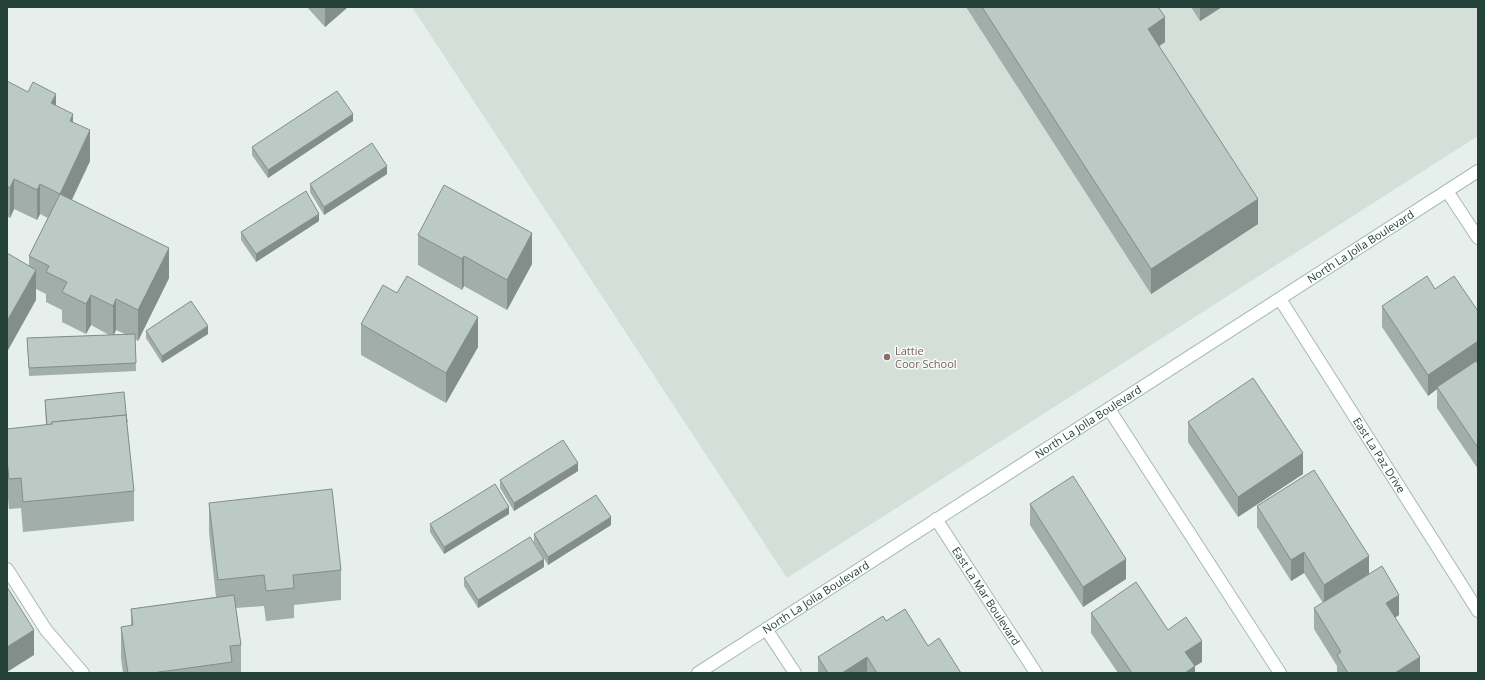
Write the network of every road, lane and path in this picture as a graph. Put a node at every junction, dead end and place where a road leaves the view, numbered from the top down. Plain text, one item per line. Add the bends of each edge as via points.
1 (1478, 171) edge
2 (1447, 191) junction
3 (1478, 238) edge
4 (1280, 299) junction
5 (1109, 409) junction
6 (936, 519) junction
7 (7, 569) edge
8 (1478, 611) edge
9 (766, 629) junction
10 (84, 673) edge
11 (698, 673) edge
12 (795, 673) edge
13 (1036, 673) edge
14 (1280, 673) edge

1 - 2 street, North La Jolla Boulevard
2 - 3 street
2 - 4 street, North La Jolla Boulevard
4 - 5 street, North La Jolla Boulevard
4 - 8 street, East La Paz Drive
5 - 6 street, North La Jolla Boulevard
5 - 14 street
6 - 9 street, North La Jolla Boulevard
6 - 13 street, East La Mar Boulevard
7 - 10 street via 46,630
9 - 11 street, North La Jolla Boulevard
9 - 12 street

